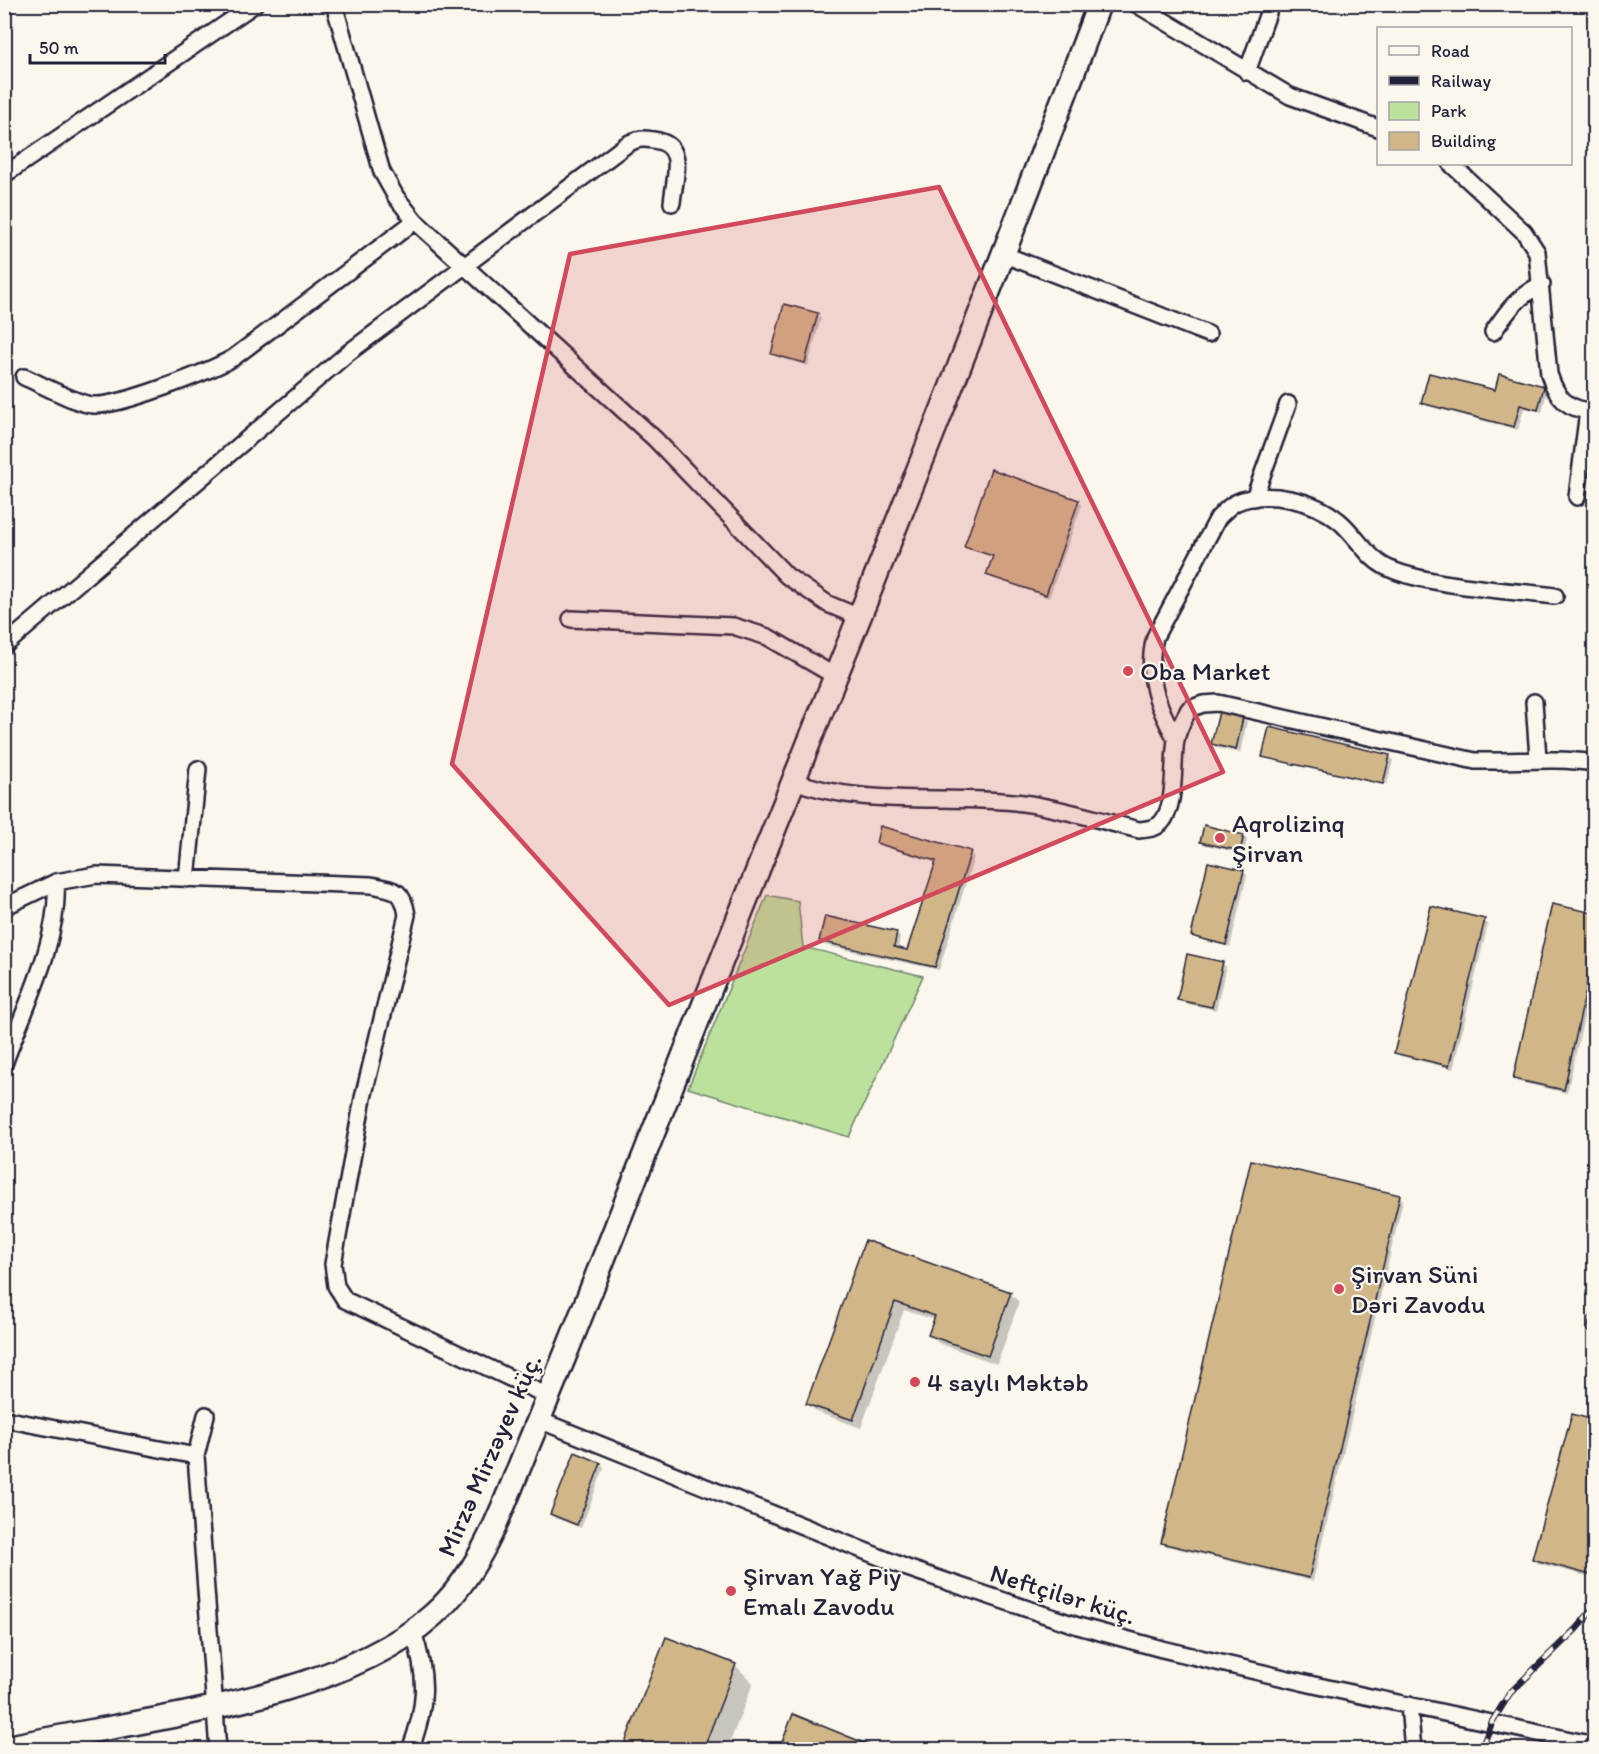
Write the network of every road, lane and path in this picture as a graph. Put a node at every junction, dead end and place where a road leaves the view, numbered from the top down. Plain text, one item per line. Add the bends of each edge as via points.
1 (255, 4) edge
2 (334, 4) edge
3 (1099, 4) edge
4 (1136, 4) edge
5 (1268, 13) dead end
6 (1247, 72) junction
7 (1377, 128) edge
8 (1456, 165) edge
9 (4, 175) edge
10 (672, 203) dead end
11 (414, 221) junction
12 (1005, 255) junction
13 (463, 265) junction
14 (1542, 284) junction
15 (1493, 332) dead end
16 (1208, 334) dead end
17 (24, 377) dead end
18 (1288, 404) dead end
19 (1591, 411) edge
20 (1577, 497) dead end
21 (1254, 498) junction
22 (1555, 596) dead end
23 (859, 617) junction
24 (571, 619) dead end
25 (4, 646) edge
26 (835, 676) junction
27 (1534, 702) dead end
28 (1176, 739) junction
29 (1538, 758) junction
30 (1594, 763) edge
31 (198, 769) dead end
32 (792, 780) junction
33 (187, 879) junction
34 (56, 882) junction
35 (4, 907) edge
36 (4, 1064) edge
37 (548, 1396) junction
38 (206, 1414) dead end
39 (4, 1419) edge
40 (539, 1420) junction
41 (196, 1456) junction
42 (413, 1632) junction
43 (215, 1706) junction
44 (1409, 1706) junction
45 (1594, 1746) edge
46 (14, 1747) edge
47 (218, 1749) edge
48 (410, 1749) edge
49 (1413, 1749) edge

1 - 9 street
2 - 11 street via 382,172
3 - 12 main road, Mirzə Mirzəyev küç.
4 - 6 street
5 - 6 street
6 - 7 street via 1290,96
8 - 14 street via 1524,232 1537,252
10 - 13 street via 677,156 672,146 639,138
11 - 13 street
11 - 17 street via 233,358 210,370 109,404 91,405
12 - 16 street
12 - 23 main road, Mirzə Mirzəyev küç.
13 - 23 street via 655,439 787,576 828,604
13 - 25 street via 348,353
14 - 15 street via 1512,303
14 - 19 street via 1549,374 1555,392 1567,404
18 - 21 street
19 - 20 street
21 - 22 street via 1282,497 1318,508 1339,520 1385,567 1449,582
21 - 28 street via 1234,503 1218,518 1155,637 1150,657 1152,682 1159,708
23 - 26 main road, Mirzə Mirzəyev küç.
24 - 26 street via 733,626 768,637
26 - 32 main road, Mirzə Mirzəyev küç.
27 - 29 street
28 - 29 street via 1189,709 1218,703 1475,761
28 - 32 street via 1169,808 1155,828 1139,830 1023,803 854,796
29 - 30 street
31 - 33 street
32 - 37 main road, Mirzə Mirzəyev küç.
33 - 34 street via 96,875
33 - 37 street via 371,885 396,890 405,901 407,915 363,1098 333,1264 336,1286 345,1300
34 - 35 street
34 - 36 street via 53,931
37 - 40 main road, Mirzə Mirzəyev küç.
38 - 41 street
39 - 41 street
40 - 42 main road, Mirzə Mirzəyev küç. via 486,1544 464,1580 439,1610
40 - 44 street, Neftçilər küç. via 907,1568 1003,1602 1162,1649
41 - 43 street
42 - 43 main road, Mirzə Mirzəyev küç. via 322,1676
42 - 48 street via 425,1680 423,1707
43 - 46 main road, Mirzə Mirzəyev küç.
43 - 47 street
44 - 45 street, Neftçilər küç.
44 - 49 street

